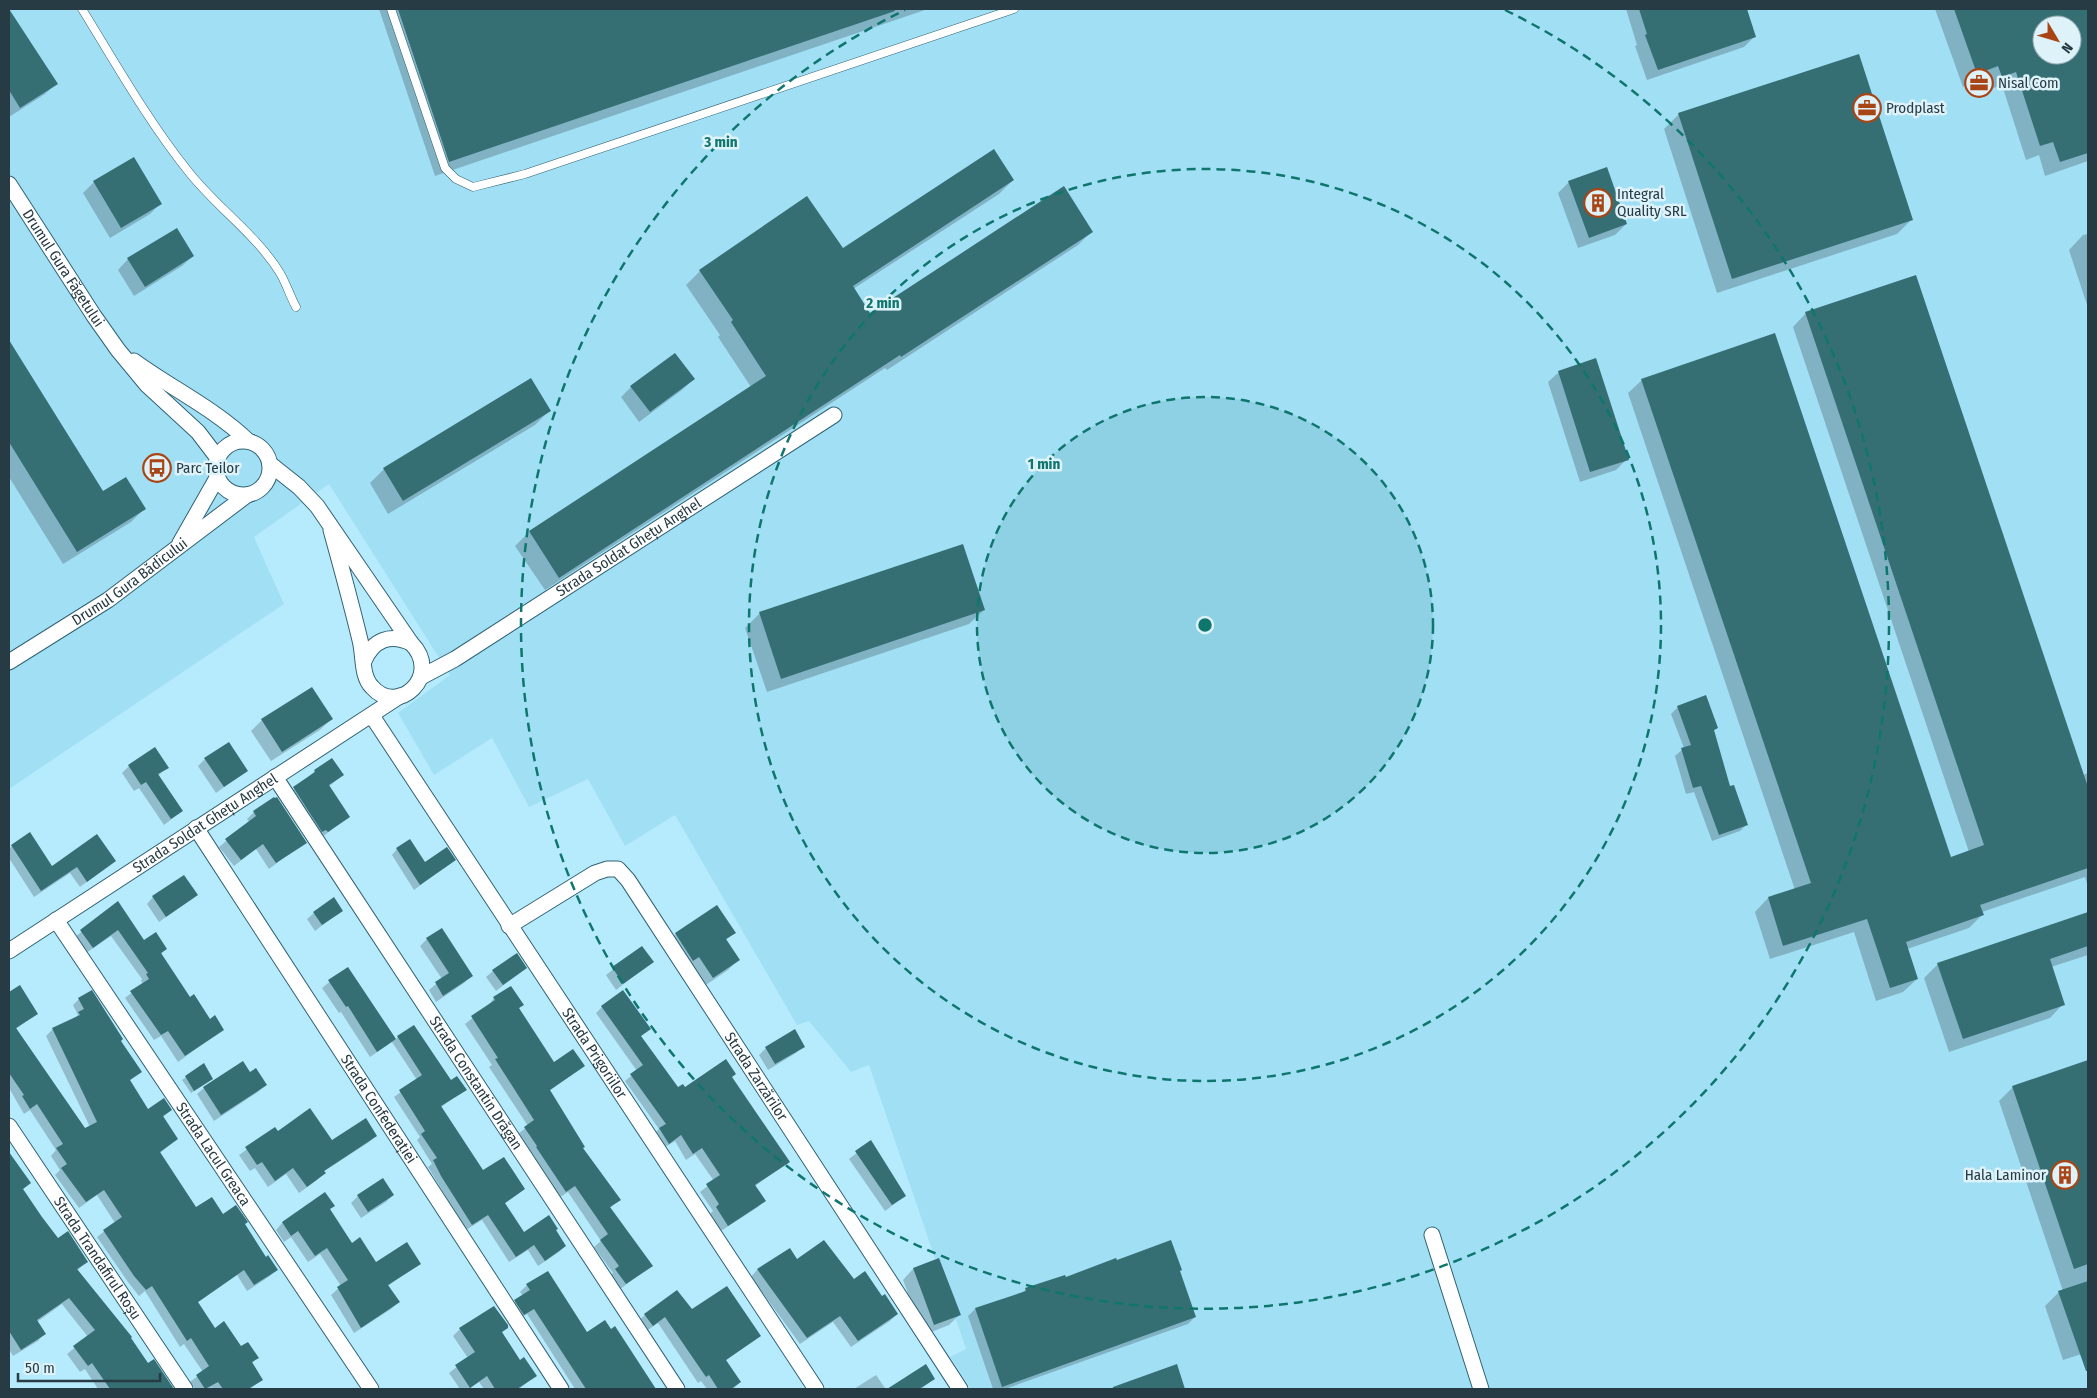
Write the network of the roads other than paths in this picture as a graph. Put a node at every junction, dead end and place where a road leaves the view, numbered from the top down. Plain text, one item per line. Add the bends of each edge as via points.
1 (82, 9) edge
2 (391, 9) edge
3 (1014, 9) edge
4 (9, 184) edge
5 (296, 307) dead end
6 (118, 350) junction
7 (834, 415) dead end
8 (248, 441) junction
9 (217, 457) junction
10 (270, 464) junction
11 (217, 478) junction
12 (291, 481) junction
13 (264, 486) junction
14 (246, 495) junction
15 (331, 530) junction
16 (175, 550) junction
17 (411, 643) junction
18 (364, 661) junction
19 (9, 662) edge
20 (421, 677) junction
21 (372, 688) junction
22 (400, 696) junction
23 (372, 716) junction
24 (275, 778) junction
25 (196, 828) junction
26 (56, 920) junction
27 (509, 926) junction
28 (9, 952) edge
29 (9, 1126) edge
30 (1432, 1235) dead end
31 (185, 1389) edge
32 (370, 1389) edge
33 (561, 1389) edge
34 (677, 1389) edge
35 (816, 1389) edge
36 (960, 1389) edge
37 (1481, 1389) edge

1 - 5 lane via 143,108 187,170 210,198 254,240 280,273
2 - 3 lane via 445,168 456,179 473,187 525,174
4 - 6 street, Drumul Gura Făgetului
6 - 8 street, Drumul Gura Făgetului via 225,421
6 - 9 street, Drumul Gura Făgetului via 147,385 198,432
7 - 20 street, Strada Soldat Ghețu Anghel via 464,653
8 - 9 street via 230,444
8 - 10 street via 263,449
9 - 11 street
10 - 12 street
10 - 13 street
11 - 14 street via 229,492
11 - 16 street
12 - 13 street
12 - 15 street via 309,496
13 - 14 street
14 - 16 street, Drumul Gura Bădicului
15 - 17 street
15 - 18 street
16 - 19 street, Drumul Gura Bădicului via 108,600
17 - 18 street via 384,639 368,651
17 - 20 street via 422,658
18 - 21 street via 366,680
20 - 22 street via 417,686
21 - 22 street via 390,697
21 - 23 street
22 - 23 street, Strada Soldat Ghețu Anghel
23 - 24 street, Strada Soldat Ghețu Anghel
23 - 27 street, Strada Prigoriilor
24 - 25 street, Strada Soldat Ghețu Anghel
24 - 34 street, Strada Constantin Drăgan
25 - 26 street, Strada Soldat Ghețu Anghel
25 - 33 street, Strada Confederației
26 - 28 street, Strada Soldat Ghețu Anghel
26 - 32 street, Strada Lacul Greaca
27 - 35 street, Strada Prigoriilor
27 - 36 street, Strada Zarzărilor via 595,873 618,869
29 - 31 street, Strada Trandafirul Roșu
30 - 37 street

